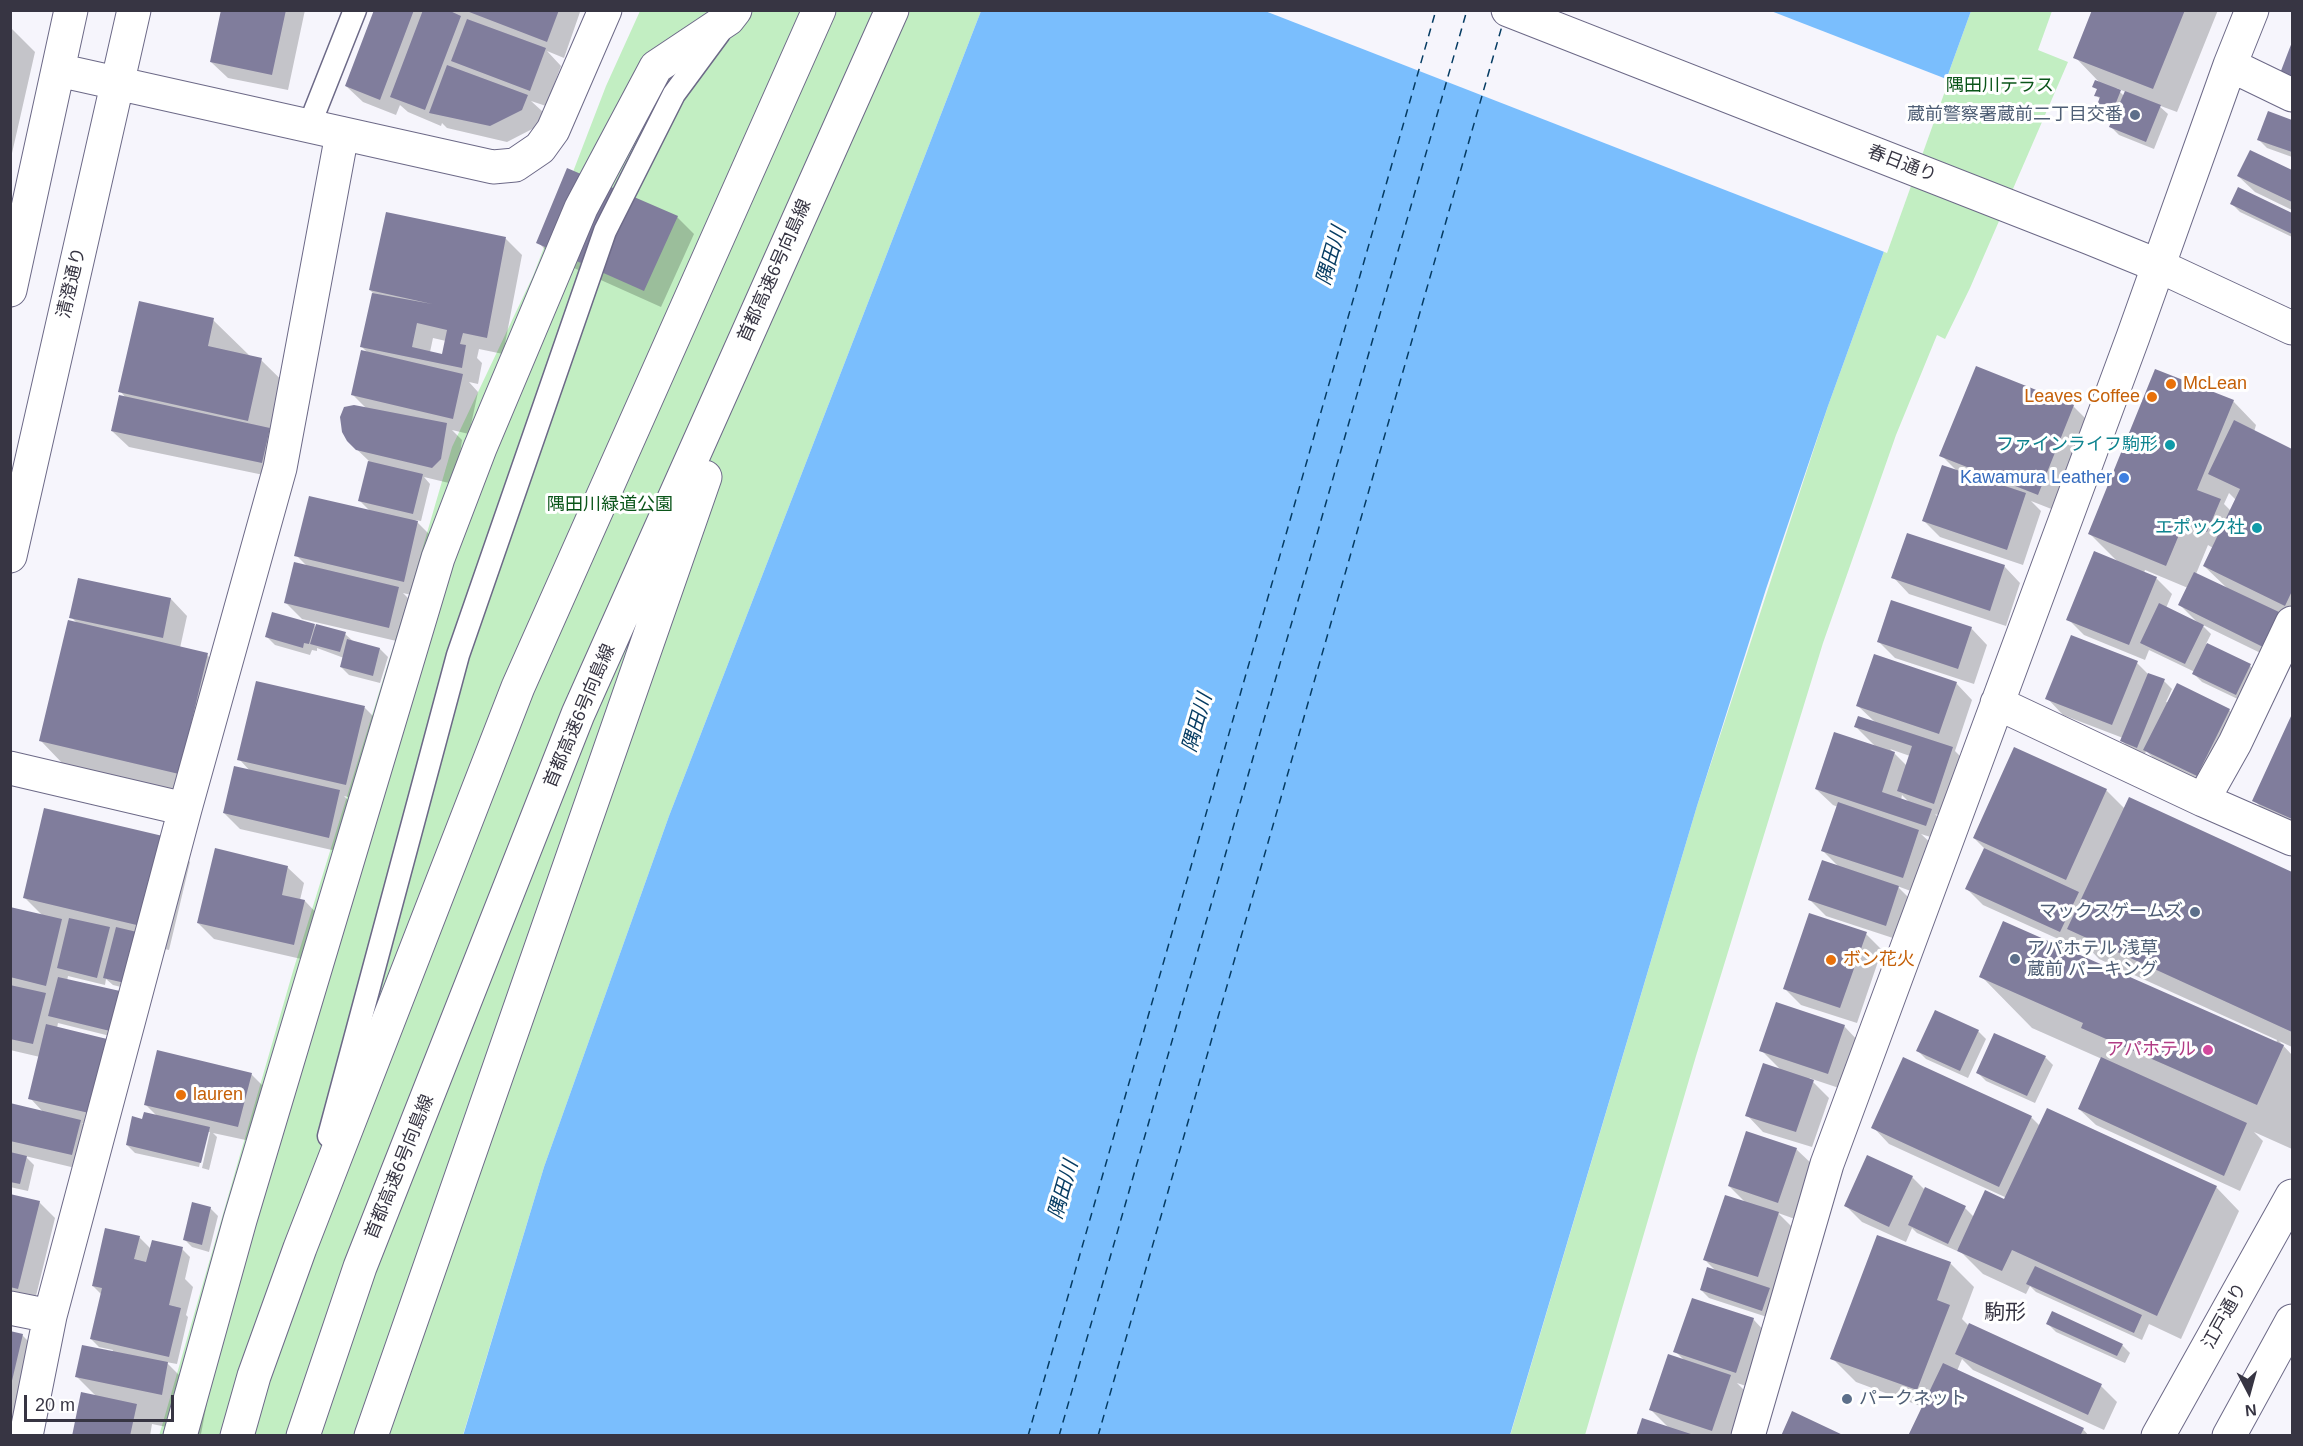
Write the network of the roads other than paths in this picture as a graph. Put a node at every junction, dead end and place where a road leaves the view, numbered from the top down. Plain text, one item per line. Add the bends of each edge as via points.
1 (71, 10) edge
2 (134, 10) edge
3 (355, 10) edge
4 (604, 10) edge
5 (819, 10) edge
6 (892, 10) edge
7 (1508, 10) edge
8 (2252, 10) edge
9 (732, 15) edge
10 (2230, 65) junction
11 (58, 70) junction
12 (117, 83) junction
13 (2292, 94) edge
14 (309, 126) junction
15 (342, 134) junction
16 (784, 252) junction
17 (2159, 266) junction
18 (10, 290) edge
19 (2292, 328) edge
20 (10, 556) edge
21 (2292, 623) edge
22 (1997, 703) junction
23 (10, 768) edge
24 (2203, 800) junction
25 (185, 809) junction
26 (2292, 839) edge
27 (2292, 1196) edge
28 (300, 1248) junction
29 (10, 1308) edge
30 (50, 1316) junction
31 (2292, 1321) edge
32 (26, 1436) edge
33 (180, 1436) edge
34 (237, 1436) edge
35 (303, 1436) edge
36 (371, 1436) edge
37 (1748, 1436) edge
38 (2158, 1436) edge
39 (2229, 1436) edge

1 - 11 main road
2 - 12 main road, 清澄通り
3 - 14 lane
4 - 15 main road via 553,130 540,148 515,165 493,167
5 - 28 main road via 518,687
6 - 16 main road, 首都高速6号向島線
7 - 17 main road, 春日通り
8 - 10 main road
9 - 28 lane via 674,93 605,231 585,287 458,655
9 - 33 main road via 656,67 581,208 480,448 438,558
10 - 13 main road
10 - 17 main road
11 - 12 main road
11 - 18 main road
12 - 14 main road
12 - 20 main road, 清澄通り
14 - 15 main road
15 - 25 main road via 280,468
16 - 35 main road, 首都高速6号向島線 via 578,714 360,1267
16 - 36 main road
17 - 19 main road, 春日通り
17 - 22 main road
21 - 24 main road
22 - 24 main road
22 - 37 main road via 1827,1164
23 - 25 main road
24 - 26 main road
25 - 30 main road
27 - 38 main road, 江戸通り
28 - 34 main road
29 - 30 main road
30 - 32 main road
31 - 39 main road

